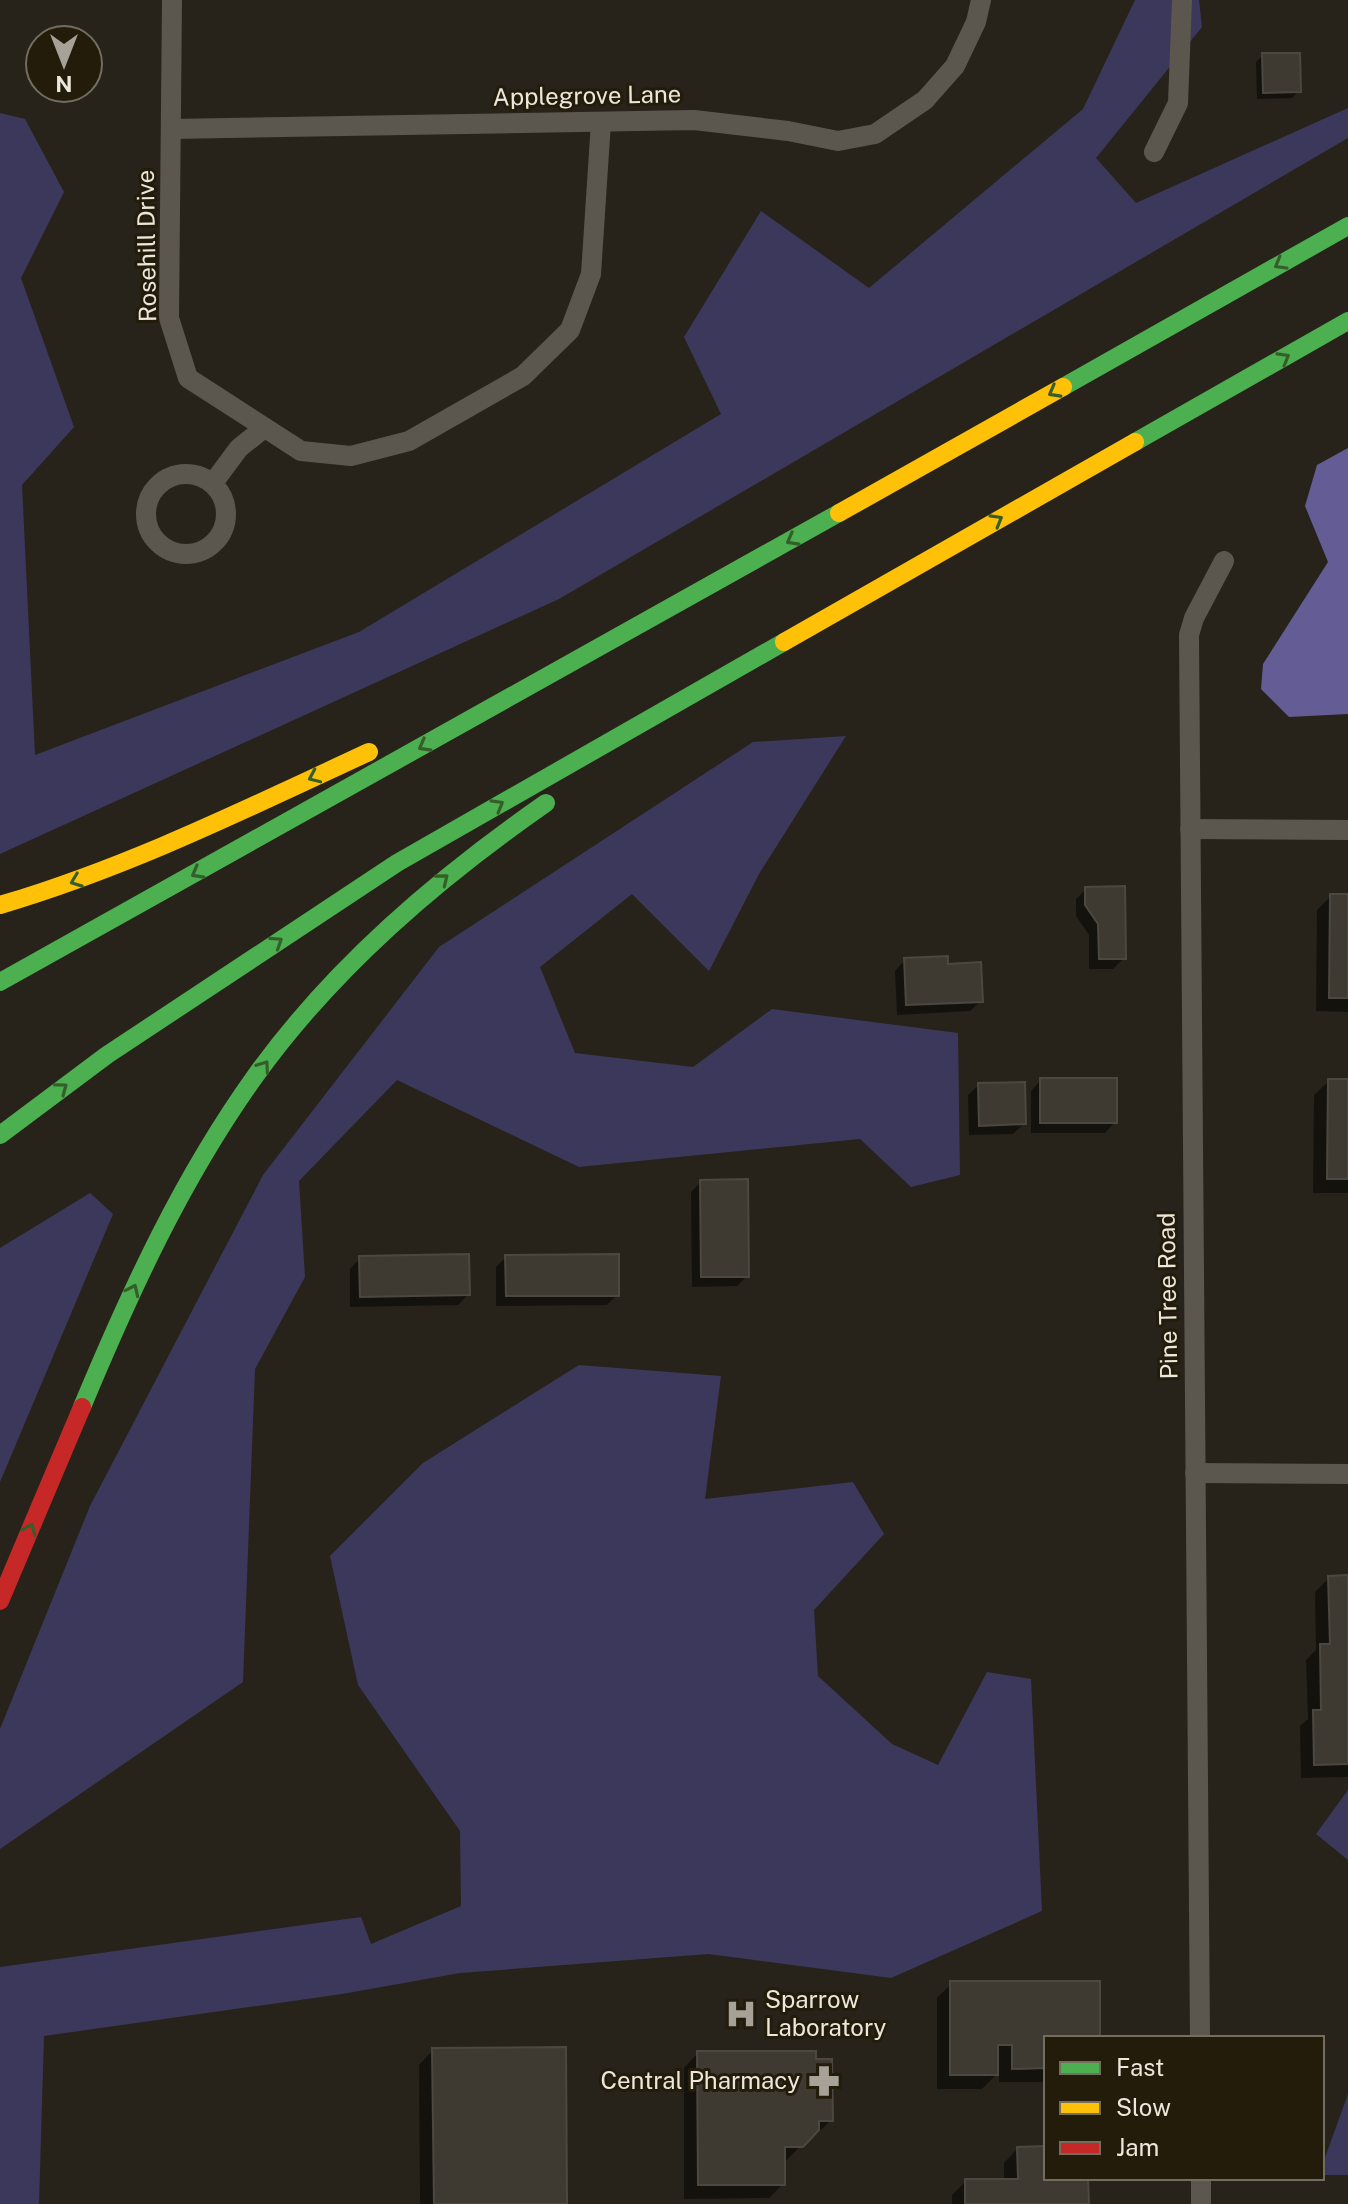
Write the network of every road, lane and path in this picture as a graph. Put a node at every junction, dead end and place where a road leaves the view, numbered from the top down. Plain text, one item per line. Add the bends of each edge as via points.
1 (172, 0) edge
2 (981, 0) edge
3 (1182, 0) edge
4 (601, 122) junction
5 (172, 129) junction
6 (1154, 152) dead end
7 (1348, 226) edge
8 (1348, 321) edge
9 (263, 429) junction
10 (213, 483) junction
11 (929, 559) junction
12 (1224, 561) dead end
13 (590, 654) junction
14 (1190, 829) junction
15 (1348, 830) edge
16 (0, 905) edge
17 (0, 982) edge
18 (0, 1135) edge
19 (1195, 1473) junction
20 (1348, 1474) edge
21 (0, 1601) edge
22 (1200, 2036) edge
23 (1201, 2180) edge
24 (1201, 2204) edge

1 - 5 street, Rosehill Drive
2 - 4 street, Applegrove Lane via 955,66 925,100 875,134 838,141 694,120
3 - 6 street via 1178,103
4 - 5 street, Applegrove Lane
4 - 9 street, Rosehill Drive via 591,274 570,330 523,376 409,441 351,456 301,451
5 - 9 street, Rosehill Drive via 169,318 188,378
7 -> 13 highway
11 -> 8 highway
9 - 10 street via 239,448
10 - 10 street via 222,494 227,521 214,544 188,555 162,547 147,526 154,489 176,475
18 -> 11 highway via 107,1055 397,863
21 -> 11 highway via 158,1236 270,1057 337,978 407,909 497,835 616,756 823,635
12 - 14 street, Pine Tree Road via 1189,635
13 -> 16 highway via 140,856
13 -> 17 highway
14 - 15 street
14 - 19 street, Pine Tree Road
19 - 20 street
19 - 22 street, Pine Tree Road
23 - 24 street

